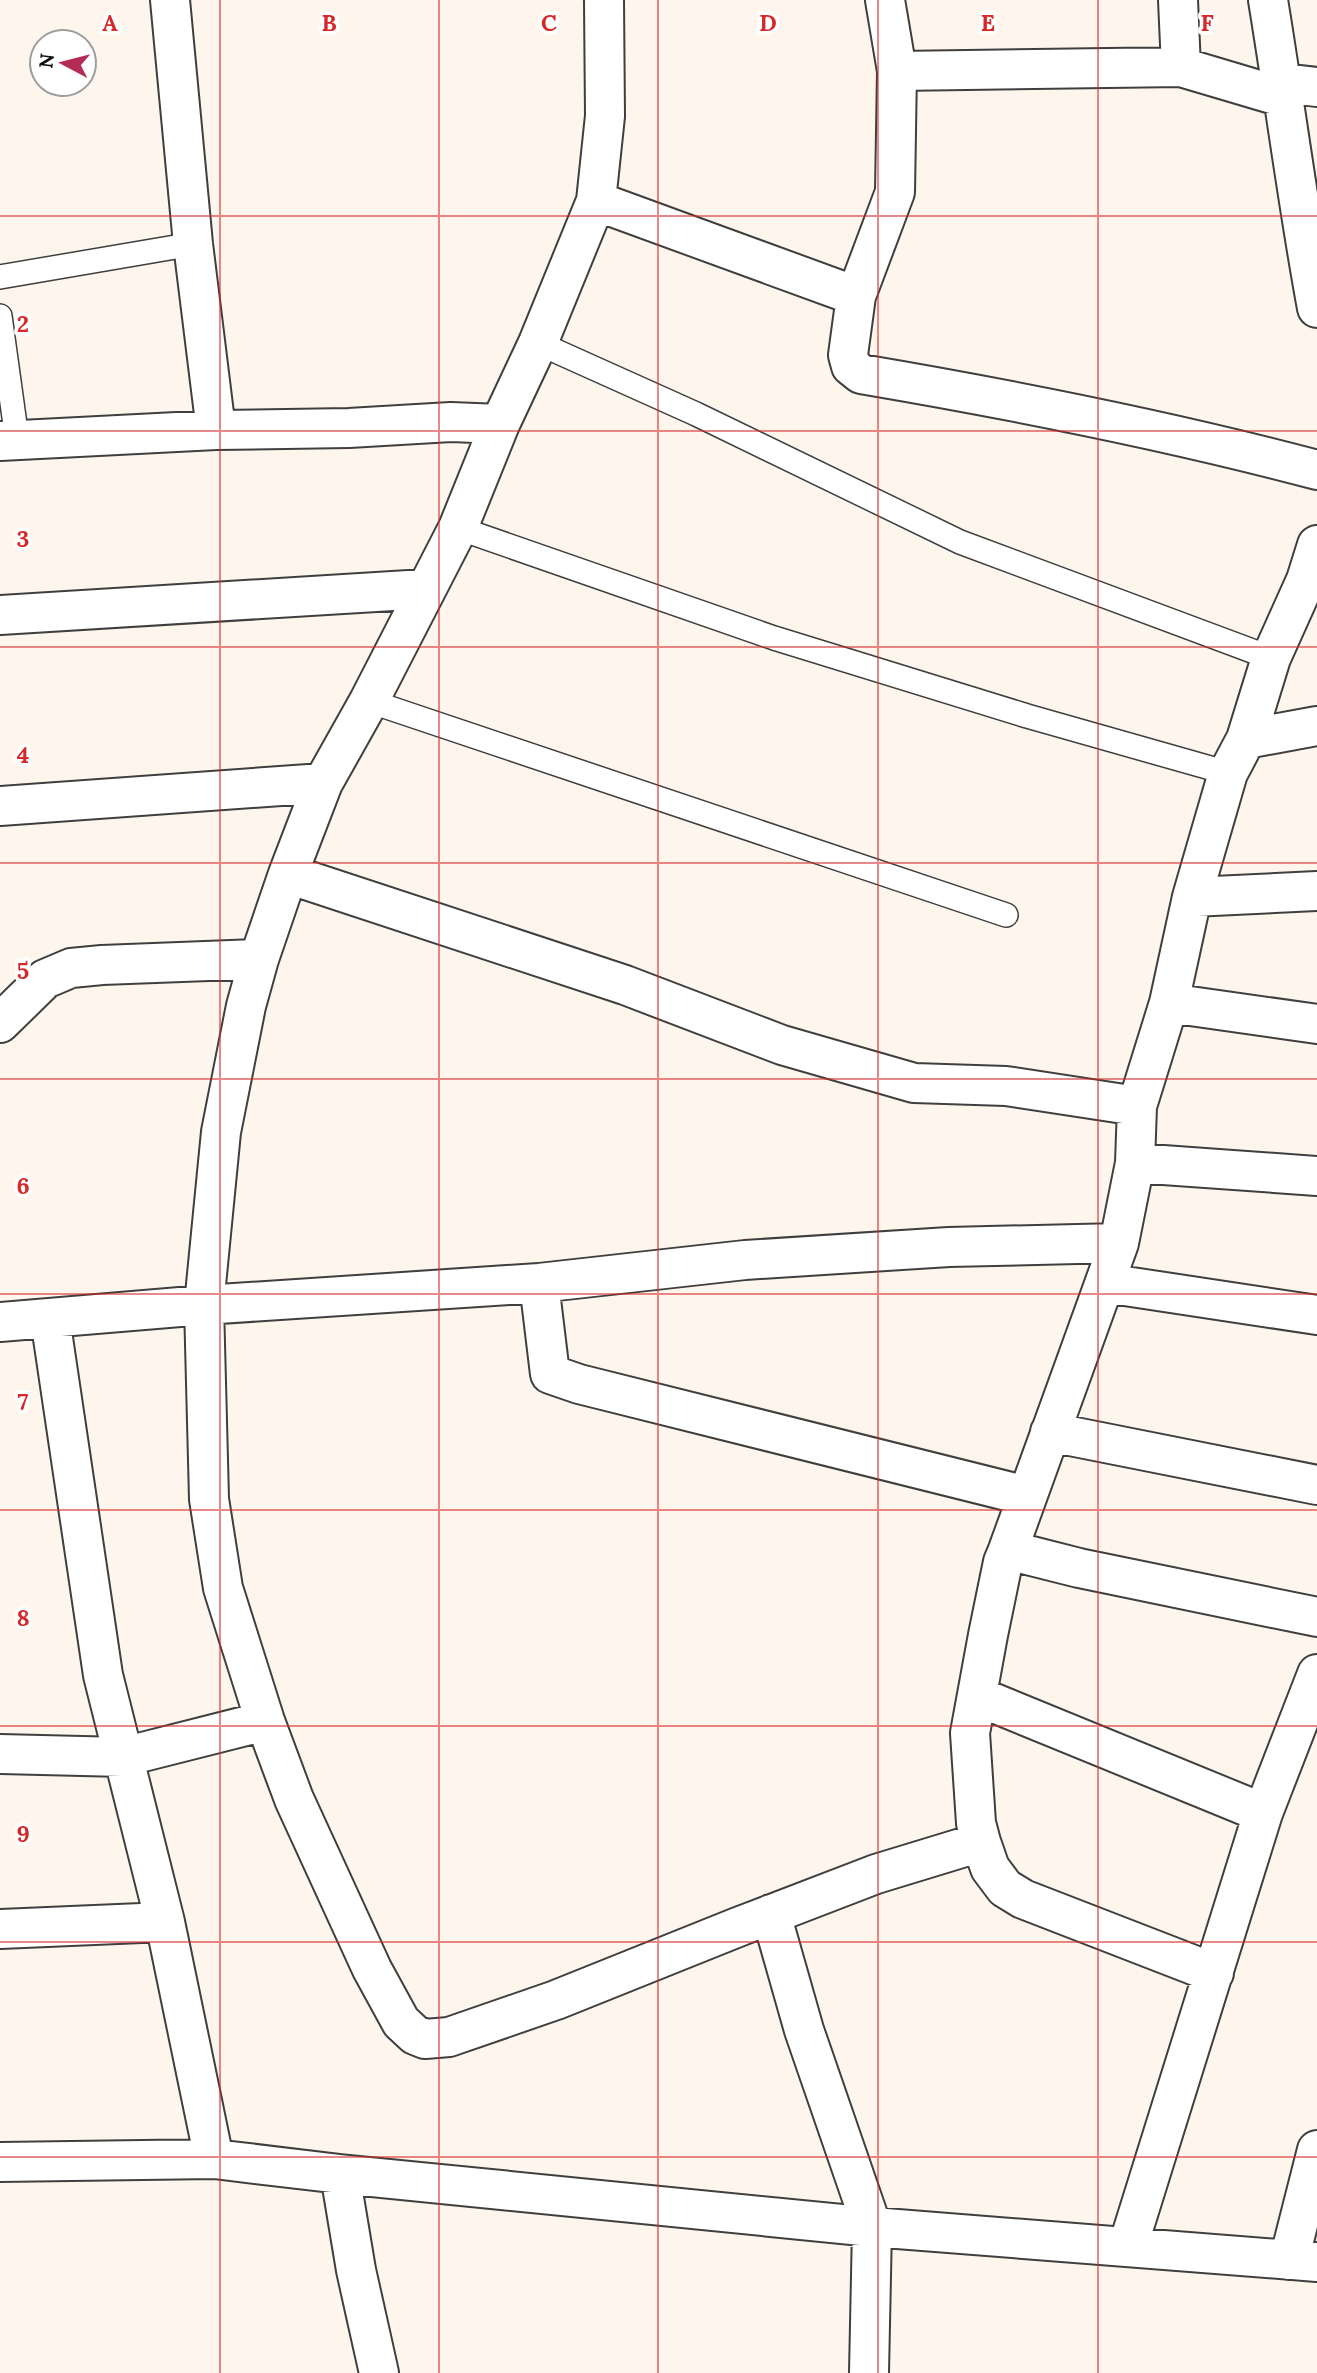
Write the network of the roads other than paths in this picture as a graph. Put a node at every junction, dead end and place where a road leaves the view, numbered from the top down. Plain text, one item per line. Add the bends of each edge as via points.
1 (170, 0) edge
2 (604, 0) edge
3 (885, 0) edge
4 (1178, 0) edge
5 (1268, 0) edge
6 (1181, 67) junction
7 (897, 71) junction
8 (1294, 89) edge
9 (596, 201) junction
10 (193, 244) junction
11 (0, 277) edge
12 (856, 296) junction
13 (1317, 308) edge
14 (0, 316) edge
15 (538, 343) junction
16 (500, 424) junction
17 (216, 430) junction
18 (9, 440) edge
19 (1317, 470) edge
20 (458, 528) junction
21 (1313, 568) edge
22 (425, 589) junction
23 (0, 615) edge
24 (1271, 658) junction
25 (369, 701) junction
26 (1317, 726) edge
27 (1246, 739) junction
28 (1228, 774) junction
29 (323, 783) junction
30 (0, 806) edge
31 (288, 874) junction
32 (1317, 891) edge
33 (1192, 897) junction
34 (1006, 915) dead end
35 (259, 958) junction
36 (1169, 1003) junction
37 (0, 1023) edge
38 (1317, 1024) edge
39 (1138, 1106) junction
40 (1135, 1163) junction
41 (1317, 1176) edge
42 (1119, 1242) junction
43 (539, 1283) junction
44 (1105, 1283) junction
45 (204, 1305) junction
46 (1317, 1315) edge
47 (50, 1318) junction
48 (0, 1322) edge
49 (1050, 1432) junction
50 (1317, 1485) edge
51 (1027, 1496) junction
52 (1008, 1550) junction
53 (1317, 1617) edge
54 (1317, 1674) edge
55 (977, 1696) junction
56 (265, 1721) junction
57 (0, 1754) edge
58 (123, 1757) junction
59 (1263, 1813) junction
60 (981, 1842) junction
61 (771, 1914) junction
62 (164, 1922) junction
63 (0, 1929) edge
64 (1214, 1973) junction
65 (1317, 2150) edge
66 (214, 2159) junction
67 (0, 2162) edge
68 (340, 2174) junction
69 (872, 2227) junction
70 (1128, 2246) junction
71 (1303, 2261) edge
72 (379, 2373) edge
73 (869, 2373) edge

1 - 10 street
2 - 9 street via 605,116
3 - 7 street
4 - 6 street
5 - 8 street
6 - 7 street
6 - 8 street
7 - 12 street via 895,192
8 - 13 street via 1299,209
9 - 12 street
9 - 15 street
10 - 11 lane
10 - 17 street
12 - 19 street via 848,355 851,366 861,374 1021,401
14 - 18 lane
15 - 16 street
15 - 24 lane via 960,542
16 - 17 street
16 - 20 street
17 - 18 street
20 - 22 street
20 - 28 lane via 774,638
21 - 24 street
22 - 23 street
22 - 25 street
24 - 27 street
25 - 29 street
25 - 34 lane
26 - 27 street
27 - 28 street
28 - 33 street
29 - 30 street
29 - 31 street
31 - 35 street
31 - 39 street via 625,985 782,1045 914,1083 1006,1086
32 - 33 street
33 - 36 street
35 - 37 street via 71,968 45,979
35 - 45 street via 221,1132
36 - 38 street
36 - 39 street
39 - 40 street
40 - 41 street
40 - 42 street
42 - 43 street via 745,1260
42 - 44 street
43 - 45 street
43 - 51 street via 550,1374
44 - 46 street
44 - 49 street
45 - 47 street
45 - 56 street via 209,1499 223,1588
47 - 48 street
47 - 58 street via 103,1675
49 - 50 street
49 - 51 street
51 - 52 street
52 - 53 street
52 - 55 street
54 - 59 street
55 - 59 street
55 - 60 street via 970,1733
56 - 58 street
56 - 61 street via 294,1800 372,1969 401,2022 425,2039 449,2037 556,2000
57 - 58 street
58 - 62 street
59 - 64 street
60 - 61 street via 876,1874
60 - 64 street via 990,1868 1005,1888 1023,1899
61 - 69 street via 804,2030
62 - 63 street
62 - 66 street
64 - 70 street
65 - 71 street
66 - 67 street
66 - 68 street
68 - 69 street
68 - 72 street
69 - 70 street
69 - 73 street
70 - 71 street

